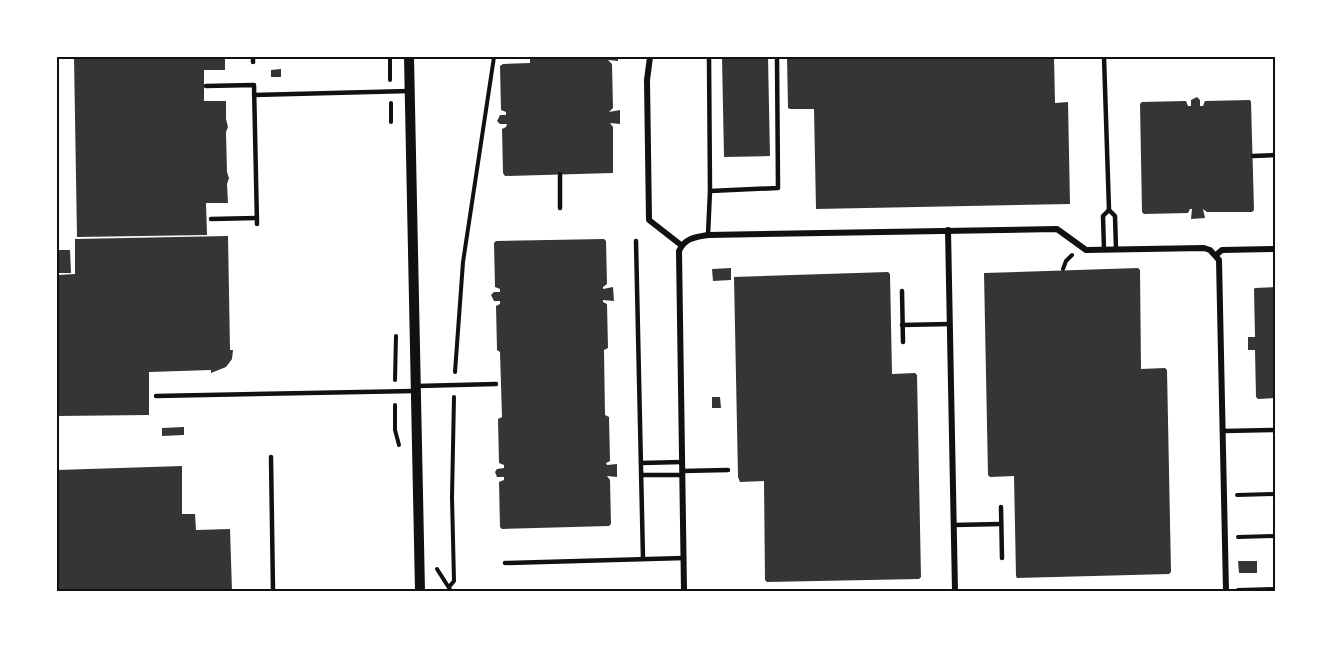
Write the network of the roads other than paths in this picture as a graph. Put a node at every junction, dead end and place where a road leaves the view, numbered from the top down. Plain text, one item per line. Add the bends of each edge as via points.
1 (409, 57) edge
2 (650, 57) edge
3 (709, 57) edge
4 (777, 57) edge
5 (1104, 57) edge
6 (206, 86) dead end
7 (409, 91) junction
8 (254, 95) junction
9 (1275, 155) edge
10 (1252, 156) dead end
11 (560, 174) dead end
12 (710, 191) junction
13 (560, 208) dead end
14 (1109, 210) junction
15 (211, 219) dead end
16 (948, 230) junction
17 (708, 235) junction
18 (636, 241) dead end
19 (681, 246) junction
20 (1116, 249) junction
21 (1275, 249) edge
22 (1104, 250) junction
23 (1216, 255) junction
24 (902, 291) dead end
25 (950, 324) junction
26 (902, 325) junction
27 (903, 342) dead end
28 (496, 384) dead end
29 (416, 388) junction
30 (156, 396) dead end
31 (1275, 430) edge
32 (1224, 431) junction
33 (271, 457) dead end
34 (682, 462) junction
35 (641, 463) junction
36 (728, 470) dead end
37 (682, 473) junction
38 (641, 476) junction
39 (1001, 507) dead end
40 (1001, 524) junction
41 (954, 525) junction
42 (684, 558) junction
43 (1002, 558) dead end
44 (643, 559) junction
45 (506, 563) dead end
46 (273, 591) edge
47 (420, 591) edge
48 (684, 591) edge
49 (955, 591) edge
50 (1226, 591) edge

1 - 7 street
2 - 19 street via 649,220
3 - 12 lane
4 - 12 lane via 778,188
5 - 14 lane
6 - 8 lane via 254,85
7 - 8 lane
7 - 29 street
8 - 15 lane via 257,221
9 - 10 lane
11 - 13 lane
12 - 17 lane
14 - 20 lane via 1115,216
14 - 22 lane via 1103,216
16 - 17 street
16 - 22 street via 1057,229 1086,250
16 - 25 street
17 - 19 street via 689,238
18 - 35 lane
19 - 34 street
20 - 22 street
20 - 23 street via 1204,248
21 - 23 street via 1222,250
23 - 32 street via 1220,265
24 - 26 lane
25 - 26 lane
25 - 41 street
26 - 27 lane
28 - 29 lane
29 - 30 lane
29 - 47 street
31 - 32 lane
32 - 50 street
33 - 46 lane
34 - 35 lane
34 - 37 street
35 - 38 lane
36 - 37 lane
37 - 38 lane
37 - 42 street
38 - 44 lane
39 - 40 lane
40 - 41 lane
40 - 43 lane
41 - 49 street
42 - 44 lane
42 - 48 street
44 - 45 lane

